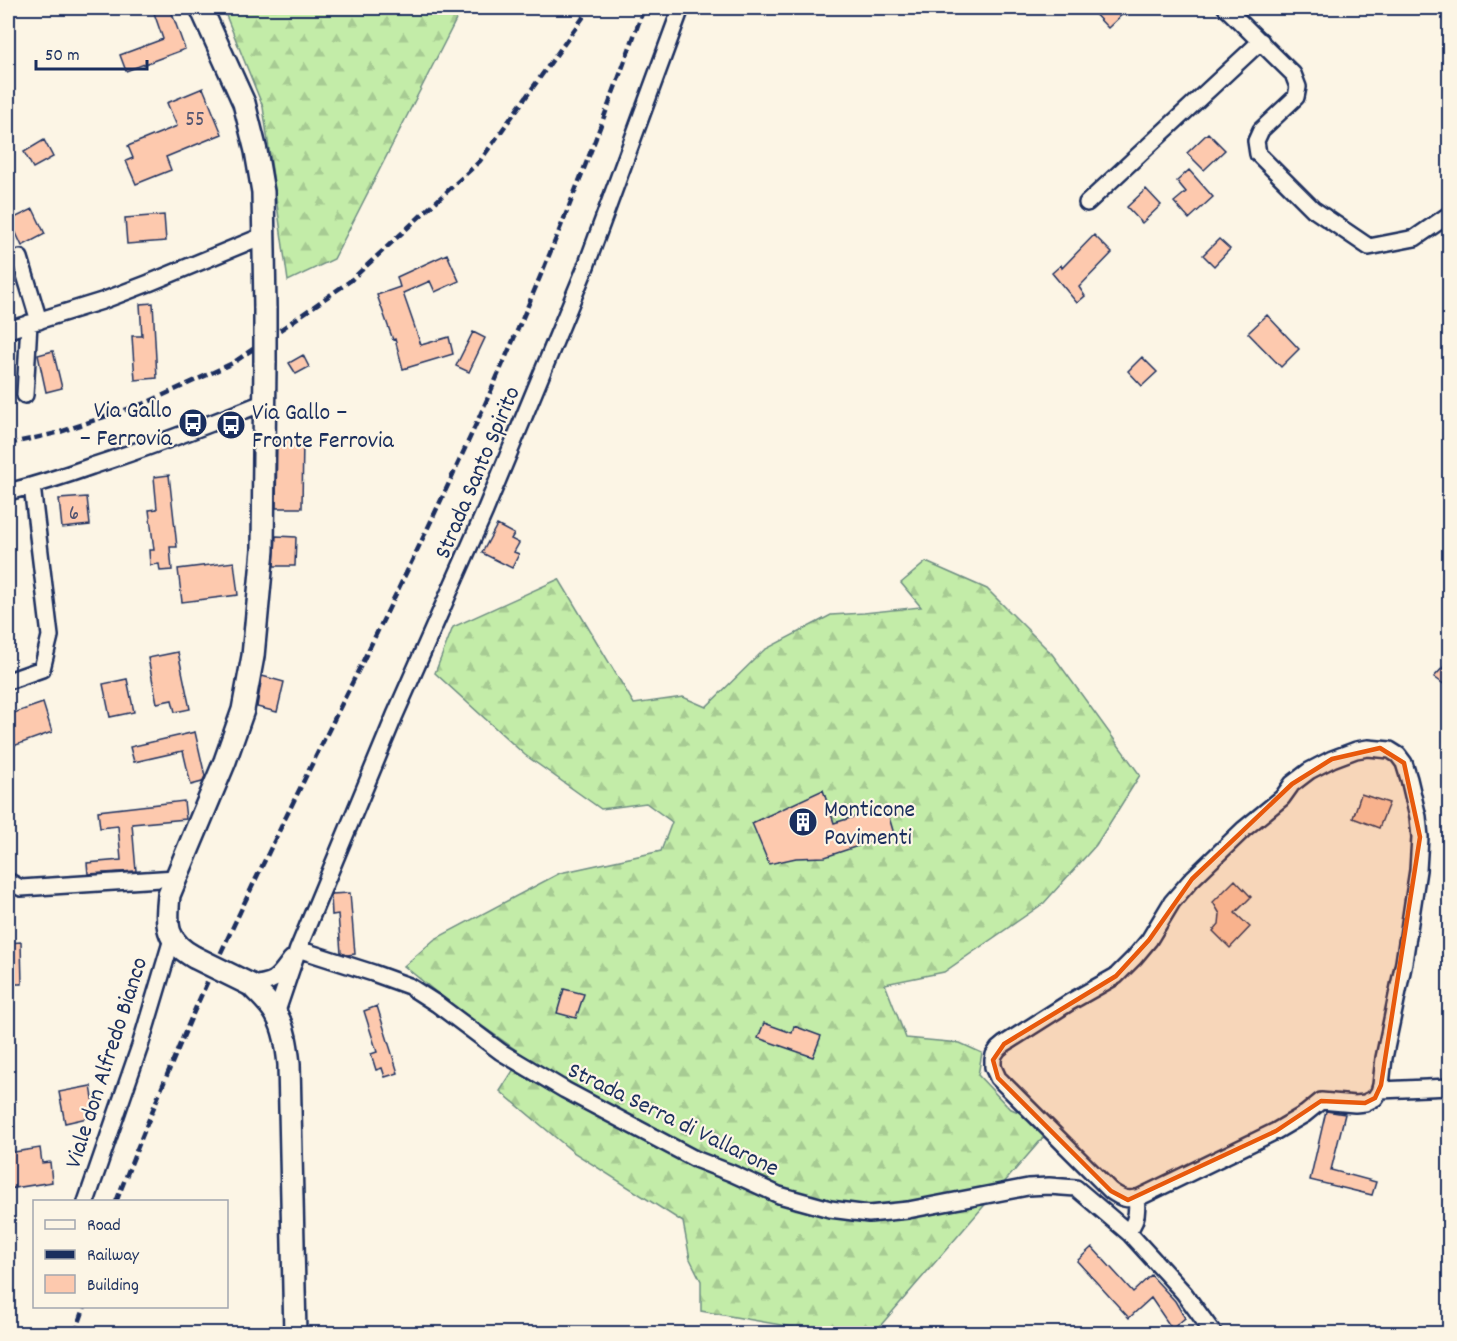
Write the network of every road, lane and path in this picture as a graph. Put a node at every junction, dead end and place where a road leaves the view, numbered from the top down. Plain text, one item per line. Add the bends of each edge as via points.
1 (201, 8) edge
2 (681, 8) edge
3 (1226, 8) edge
4 (1261, 41) junction
5 (1087, 203) dead end
6 (1449, 214) edge
7 (265, 235) junction
8 (20, 258) dead end
9 (34, 322) junction
10 (8, 330) edge
11 (25, 395) dead end
12 (265, 402) junction
13 (32, 486) junction
14 (8, 492) edge
15 (8, 681) edge
16 (176, 878) junction
17 (8, 881) edge
18 (172, 939) junction
19 (298, 949) junction
20 (251, 985) junction
21 (278, 1019) junction
22 (1449, 1088) edge
23 (1380, 1090) junction
24 (1136, 1198) junction
25 (87, 1200) edge
26 (1128, 1232) junction
27 (295, 1334) edge
28 (1214, 1334) edge

1 - 7 street, Viale don Alfredo Bianco via 244,103 263,192
2 - 19 street, Strada Santo Spirito via 585,269
3 - 4 street
4 - 5 street
4 - 6 street via 1293,74 1298,87 1296,97 1261,130 1256,141 1258,154 1313,209 1369,247 1415,238
7 - 9 street via 149,284
7 - 12 street, Viale don Alfredo Bianco, bridge
8 - 9 street
9 - 10 street
9 - 11 street
12 - 13 street via 142,450
12 - 16 street, Viale don Alfredo Bianco via 263,550 243,710
13 - 14 street
13 - 15 street via 50,636 42,669
16 - 17 street via 21,888
16 - 18 street, Viale don Alfredo Bianco via 168,895
18 - 20 street, Viale don Alfredo Bianco, bridge via 194,957
18 - 25 street, Viale don Alfredo Bianco via 141,1046
19 - 20 street, Strada Santo Spirito via 269,983
19 - 21 street, Strada Santo Spirito
19 - 26 street, Strada Serra di Vallarone via 409,986 501,1052 565,1090 695,1159 779,1195 830,1209 869,1214 1028,1187 1058,1186 1076,1188
20 - 21 street, Viale don Alfredo Bianco
21 - 27 street via 285,1033 289,1064
22 - 23 street
23 - 24 street via 1365,1103 1321,1101 1276,1131
23 - 24 street via 1404,962 1420,837 1404,763 1390,750 1368,748 1332,759 1292,784 1282,798 1192,879 1172,902 1149,940 1116,976 1004,1044 994,1055 993,1067 998,1078 1111,1191 1124,1200
24 - 26 street via 1135,1222
26 - 28 street, Strada Serra di Vallarone via 1184,1293

